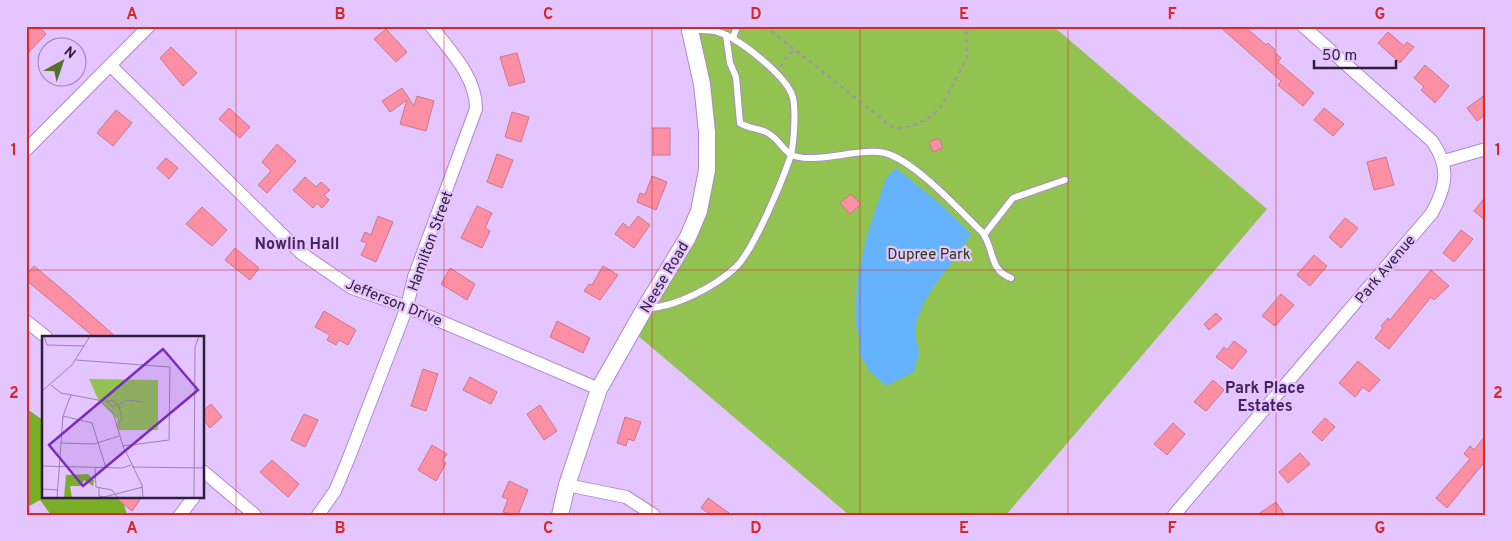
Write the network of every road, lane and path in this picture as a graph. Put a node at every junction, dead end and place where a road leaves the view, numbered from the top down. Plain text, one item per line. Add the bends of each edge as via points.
1 (149, 26) edge
2 (431, 26) edge
3 (737, 26) edge
4 (765, 26) edge
5 (966, 26) edge
6 (1303, 26) edge
7 (689, 28) edge
8 (730, 37) junction
9 (795, 50) junction
10 (111, 66) junction
11 (778, 74) junction
12 (1486, 149) edge
13 (26, 150) edge
14 (791, 154) junction
15 (1444, 161) junction
16 (1065, 180) dead end
17 (984, 235) junction
18 (1011, 278) dead end
19 (407, 307) junction
20 (645, 308) junction
21 (26, 321) edge
22 (45, 336) edge
23 (599, 389) junction
24 (206, 478) edge
25 (567, 485) junction
26 (193, 498) edge
27 (180, 515) edge
28 (255, 515) edge
29 (318, 515) edge
30 (560, 515) edge
31 (654, 515) edge
32 (1174, 515) edge

1 - 10 street
2 - 19 street, Hamilton Street via 471,82 476,109 414,277
3 - 8 lane
4 - 9 path
5 - 9 path via 967,58 942,105 918,124 902,128 894,128 887,123
6 - 15 street via 1425,133
7 - 8 lane via 718,31
7 - 20 street, Neese Road via 702,84 707,132 706,170 699,211 688,237
8 - 11 lane
8 - 14 lane via 730,62 736,77 740,123 766,131
9 - 11 path via 784,59
10 - 13 street
10 - 19 street, Jefferson Drive via 302,252 352,288
11 - 14 lane via 790,89 793,99
12 - 15 street
14 - 17 lane via 805,157 869,152 885,154 915,171
14 - 20 lane via 751,248 737,266 704,290 667,305
15 - 32 street, Park Avenue via 1444,186 1432,213
16 - 17 lane via 1013,198
17 - 18 lane via 997,269
19 - 23 street, Jefferson Drive
19 - 29 street, Hamilton Street via 335,491
20 - 23 street, Neese Road
21 - 22 street
23 - 25 street, Neese Road
24 - 28 street
25 - 30 street, Neese Road
25 - 31 street via 632,499
26 - 27 street

